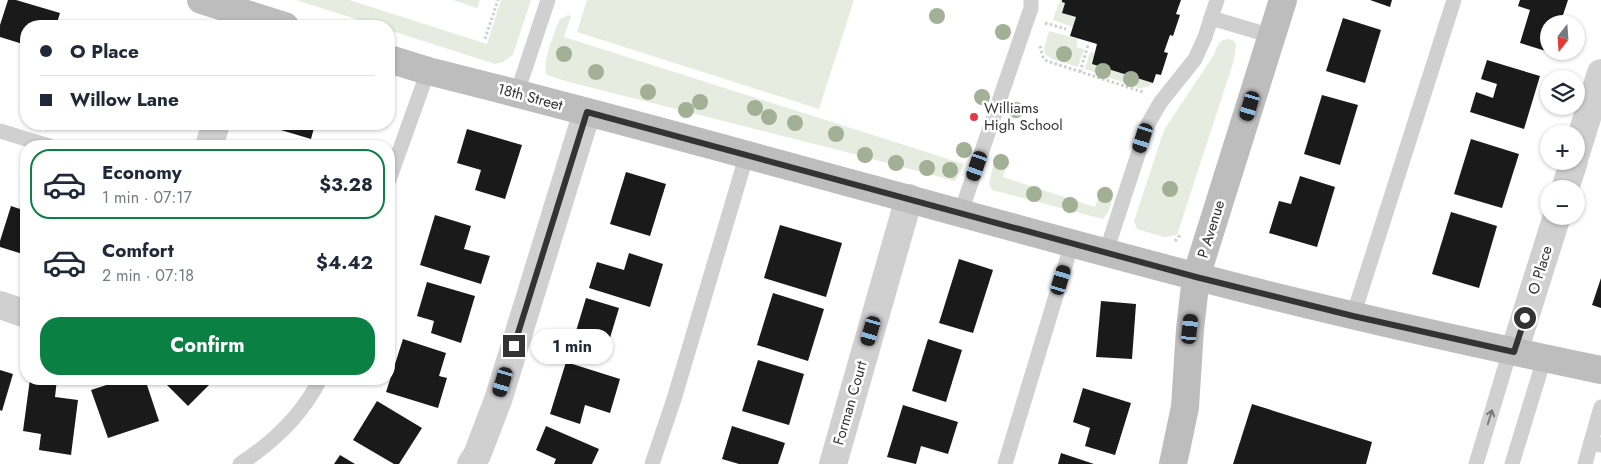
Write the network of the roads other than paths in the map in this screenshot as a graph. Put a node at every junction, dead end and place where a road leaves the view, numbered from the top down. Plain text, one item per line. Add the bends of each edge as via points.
1 (201, 0) edge
2 (548, 0) edge
3 (1031, 0) edge
4 (1217, 0) edge
5 (1283, 0) edge
6 (1454, 0) edge
7 (1211, 18) junction
8 (247, 20) edge
9 (1272, 36) junction
10 (395, 60) edge
11 (428, 71) junction
12 (1601, 73) edge
13 (517, 93) junction
14 (587, 112) junction
15 (1585, 125) edge
16 (0, 131) edge
17 (29, 140) edge
18 (747, 154) junction
19 (395, 163) edge
20 (909, 198) junction
21 (961, 212) junction
22 (1554, 225) edge
23 (1072, 243) junction
24 (1106, 252) junction
25 (1196, 277) junction
26 (0, 305) edge
27 (20, 312) edge
28 (1353, 316) junction
29 (1512, 352) junction
30 (1544, 358) junction
31 (1601, 370) edge
32 (316, 385) edge
33 (1601, 407) edge
34 (1596, 444) edge
35 (240, 464) edge
36 (471, 464) edge
37 (652, 464) edge
38 (833, 464) edge
39 (1005, 464) edge
40 (1173, 464) edge
41 (1476, 464) edge
42 (1512, 464) edge
43 (1585, 464) edge

1 - 8 street
2 - 13 lane
3 - 21 lane via 1031,8
4 - 7 lane
5 - 9 street, P Avenue
6 - 28 lane
7 - 9 lane
7 - 24 lane via 1195,59 1160,103 1148,124
9 - 25 street, P Avenue
10 - 11 street, 18th Street
11 - 13 street, 18th Street
11 - 19 lane
12 - 15 street
13 - 14 street, 18th Street
14 - 18 street, 18th Street
14 - 36 street via 498,400
16 - 17 lane
18 - 20 street, 18th Street
18 - 37 lane
20 - 21 street, 18th Street
20 - 38 street, Forman Court
21 - 23 street, 18th Street
22 - 29 street, O Place
23 - 24 street, 18th Street
23 - 39 lane
24 - 25 street, 18th Street
25 - 28 street, 18th Street
25 - 40 street, P Avenue via 1185,407
26 - 27 street
28 - 29 street, 18th Street
29 - 30 street, 18th Street
41 -> 29 lane
30 - 31 street, 18th Street
30 - 42 lane
32 - 35 lane via 303,408 261,450
33 - 34 lane
34 - 43 lane

